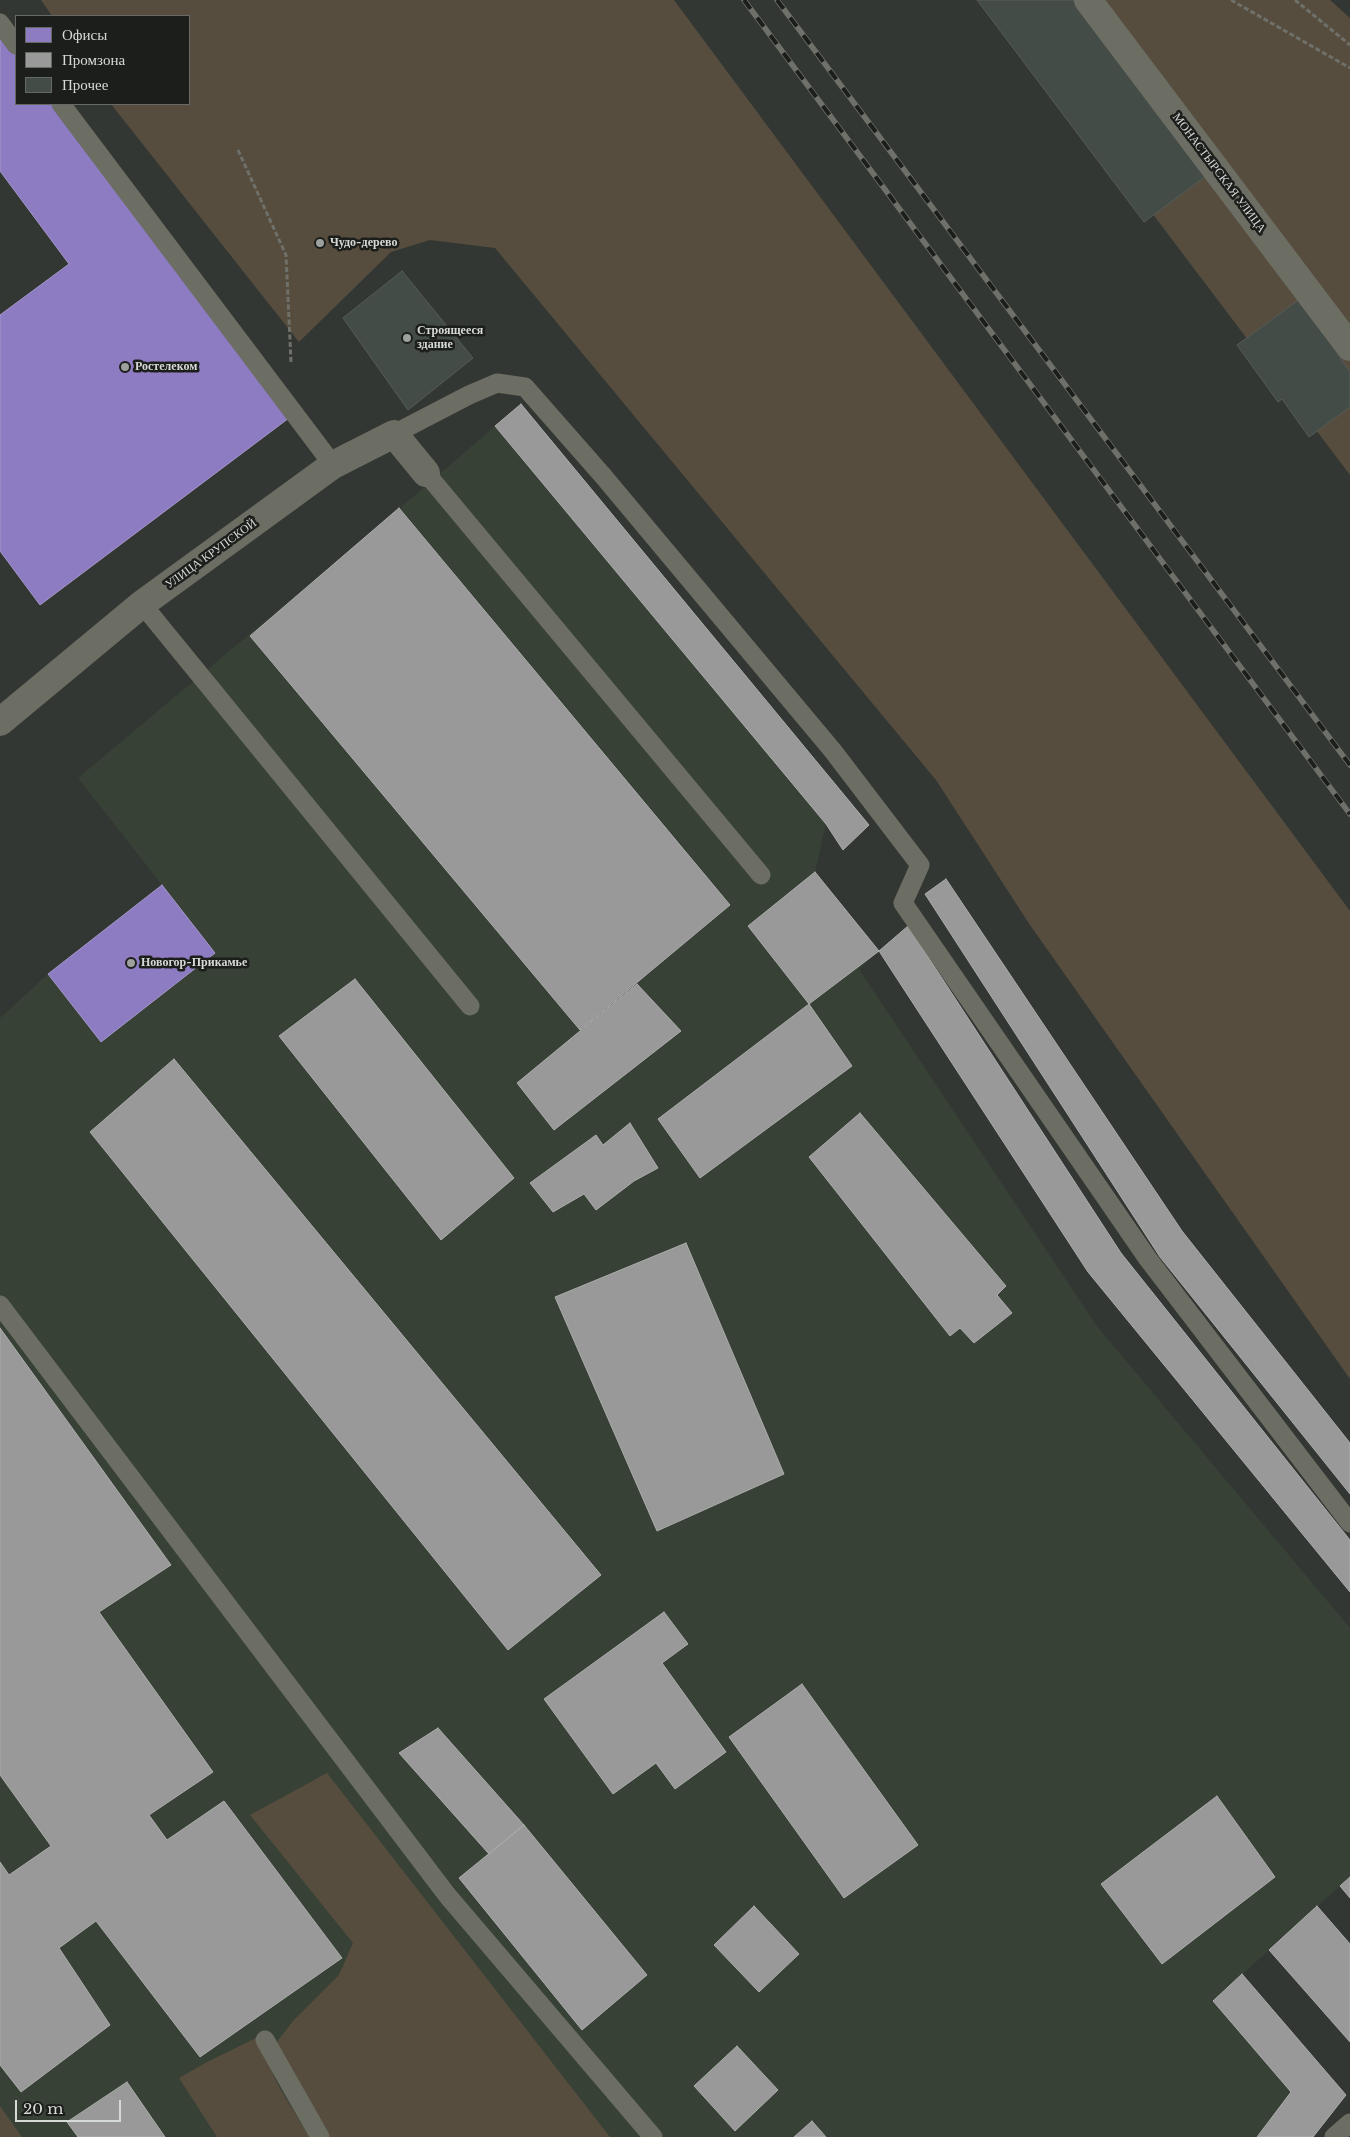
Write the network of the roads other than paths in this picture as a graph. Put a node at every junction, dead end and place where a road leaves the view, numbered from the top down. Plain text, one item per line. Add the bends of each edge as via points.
1 (1088, 0) edge
2 (0, 23) edge
3 (15, 44) edge
4 (62, 105) edge
5 (1350, 347) edge
6 (394, 434) junction
7 (334, 465) junction
8 (426, 473) joint
9 (142, 604) junction
10 (0, 722) edge
11 (761, 875) dead end
12 (470, 1006) dead end
13 (0, 1305) edge
14 (1350, 1523) edge
15 (265, 2040) dead end
16 (1350, 2123) edge
17 (320, 2137) edge
18 (653, 2137) edge
19 (1334, 2137) edge

1 - 5 street, МОНАСТЫРСКАЯ УЛИЦА
2 - 3 lane
4 - 7 lane
6 - 7 street, УЛИЦА КРУПСКОЙ
6 - 8 street
6 - 14 lane via 497,383 525,387 833,750 920,865 903,903 1148,1259
7 - 9 street, УЛИЦА КРУПСКОЙ
8 - 11 lane
9 - 10 street, УЛИЦА КРУПСКОЙ
9 - 12 lane
13 - 18 lane via 448,1895
15 - 17 lane
16 - 19 lane

